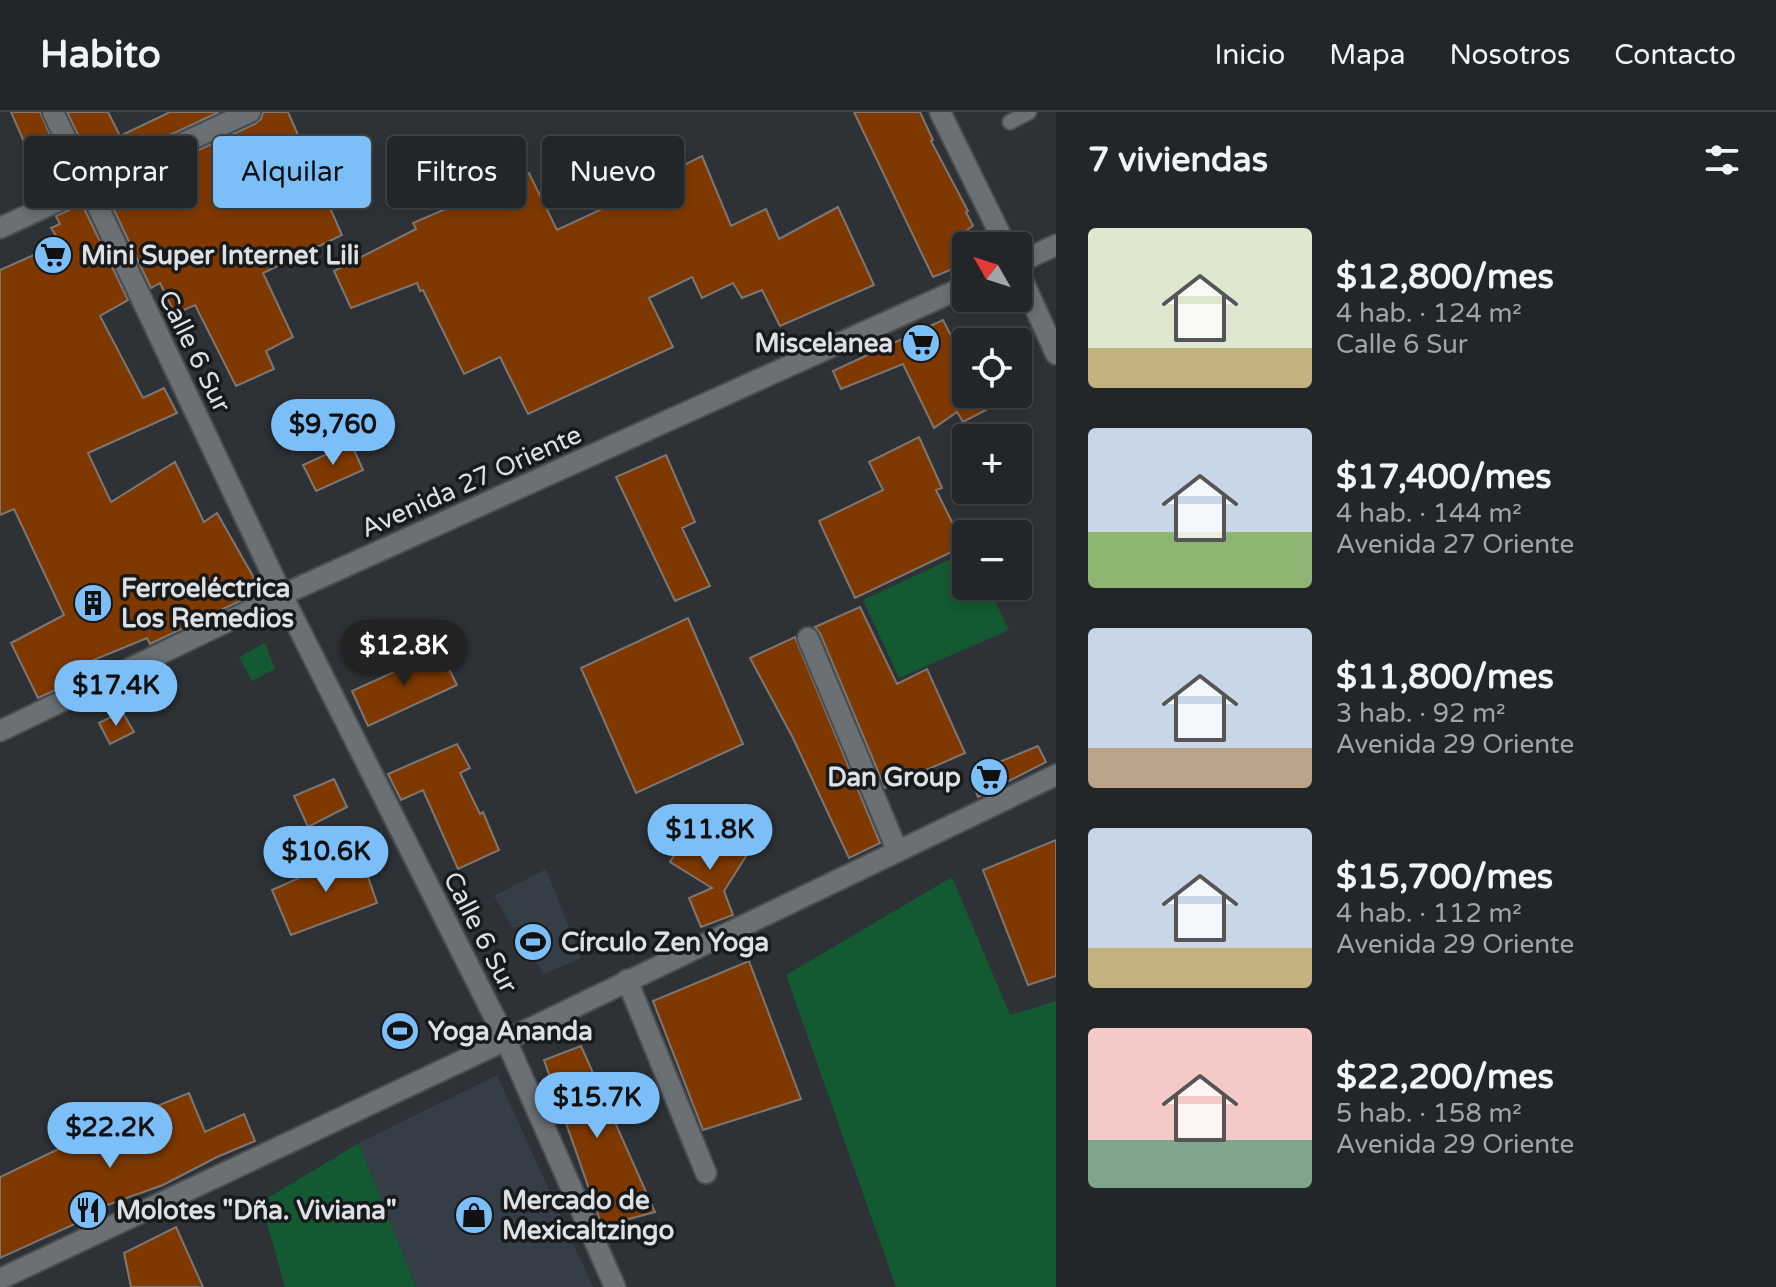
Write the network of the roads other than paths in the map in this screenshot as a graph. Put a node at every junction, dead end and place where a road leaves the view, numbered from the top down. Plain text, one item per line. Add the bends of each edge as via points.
1 (53, 112) edge
2 (250, 112) edge
3 (940, 112) edge
4 (1029, 112) edge
5 (1010, 122) dead end
6 (64, 136) edge
7 (197, 137) edge
8 (44, 208) edge
9 (98, 208) edge
10 (0, 228) edge
11 (999, 232) edge
12 (1056, 245) edge
13 (1032, 256) edge
14 (952, 292) edge
15 (1032, 301) edge
16 (1056, 354) edge
17 (282, 595) junction
18 (808, 638) dead end
19 (0, 731) edge
20 (1056, 775) edge
21 (897, 850) junction
22 (627, 980) junction
23 (506, 1040) junction
24 (706, 1173) dead end
25 (23, 1278) edge
26 (0, 1279) edge
27 (615, 1287) edge

1 - 6 street, Calle 6 Sur
2 - 7 street
3 - 11 street
4 - 5 lane
8 - 10 street
9 - 17 street, Calle 6 Sur
12 - 13 street
14 - 17 street, Avenida 27 Oriente
15 - 16 street
17 - 19 street, Avenida 27 Oriente
17 - 23 street, Calle 6 Sur
18 - 21 street
20 - 21 street
21 - 22 street
22 - 23 street
22 - 24 street
23 - 25 street
23 - 27 street, Calle 6 Sur
25 - 26 street

